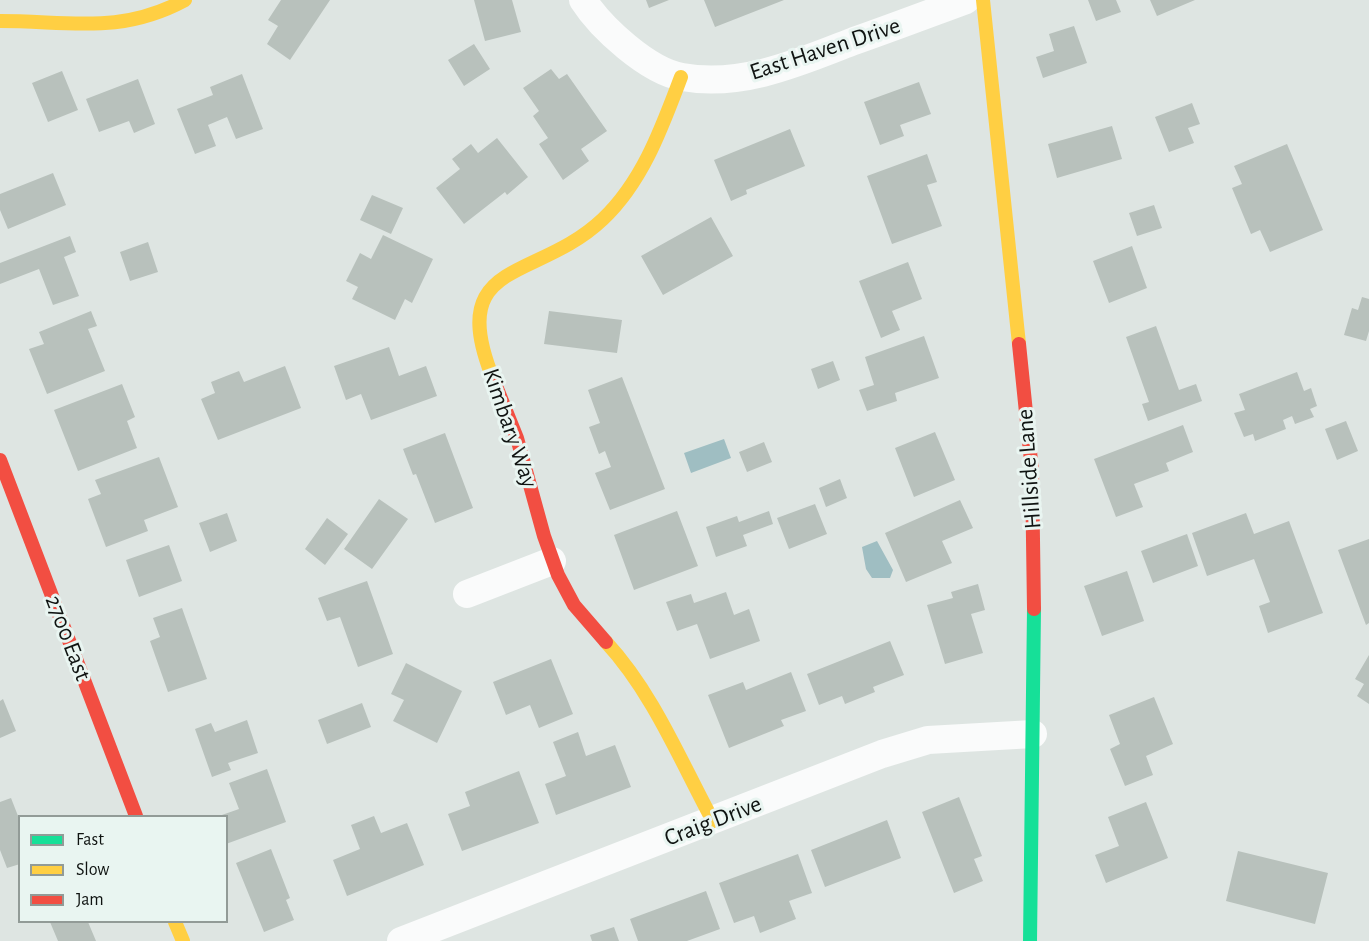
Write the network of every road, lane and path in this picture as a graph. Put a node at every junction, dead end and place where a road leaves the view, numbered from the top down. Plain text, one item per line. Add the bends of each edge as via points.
1 (185, 0) edge
2 (583, 0) edge
3 (966, 0) edge
4 (982, 0) edge
5 (0, 21) edge
6 (681, 77) junction
7 (0, 460) edge
8 (552, 561) junction
9 (467, 594) dead end
10 (1033, 734) junction
11 (136, 815) edge
12 (713, 821) junction
13 (177, 923) edge
14 (183, 941) edge
15 (400, 941) edge
16 (1030, 941) edge

1 - 5 street via 140,21 91,27
2 - 6 street via 615,38
3 - 6 street, East Haven Drive via 786,67 747,77
4 - 10 street, Hillside Lane via 1032,471
6 - 8 street, Kimbary Way via 633,186 598,226 557,253 498,279 484,294 480,306 480,341 517,439
7 - 11 street, 2700 East
8 - 9 street
8 - 12 street, Kimbary Way via 581,615 633,675
10 - 12 street, Craig Drive via 928,740 882,754
10 - 16 street, Hillside Lane
12 - 15 street, Craig Drive
13 - 14 street

